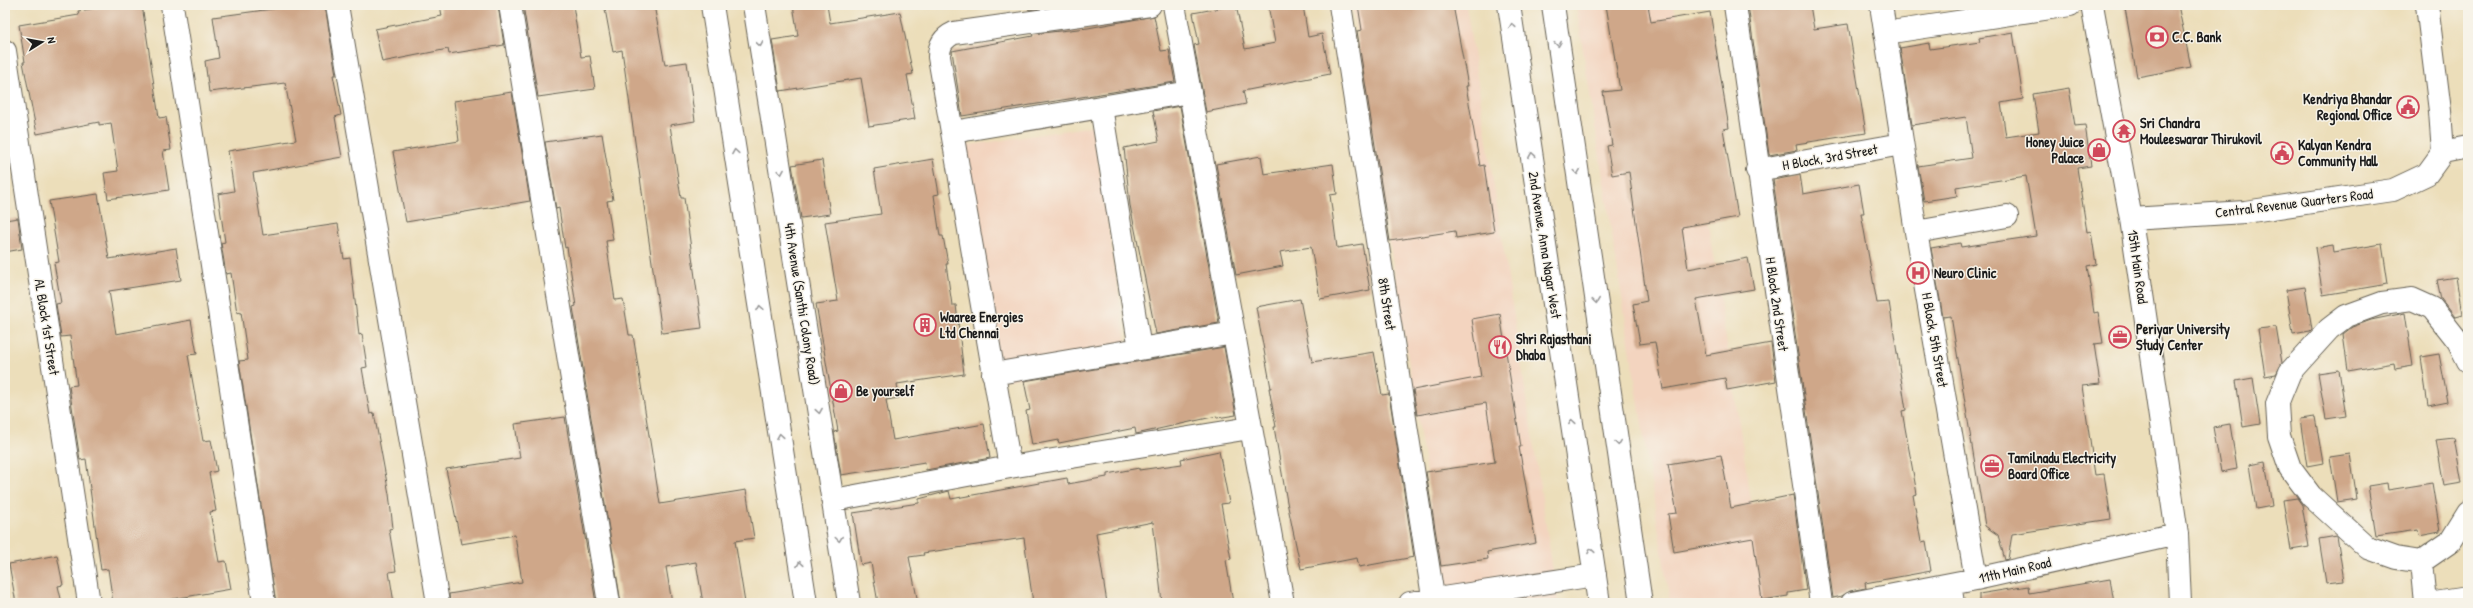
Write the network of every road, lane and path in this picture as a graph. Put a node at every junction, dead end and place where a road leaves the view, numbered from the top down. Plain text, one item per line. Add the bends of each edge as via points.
1 (172, 5) edge
2 (337, 5) edge
3 (510, 5) edge
4 (712, 5) edge
5 (754, 5) edge
6 (1150, 5) edge
7 (1174, 5) edge
8 (1340, 5) edge
9 (1509, 5) edge
10 (1553, 5) edge
11 (1734, 5) edge
12 (1881, 5) edge
13 (2070, 5) edge
14 (2092, 5) edge
15 (2427, 5) edge
16 (1885, 33) junction
17 (5, 51) edge
18 (1190, 92) junction
19 (1100, 107) junction
20 (953, 132) junction
21 (1902, 144) junction
22 (2468, 147) edge
23 (2443, 152) junction
24 (1757, 170) junction
25 (2007, 216) dead end
26 (2131, 219) junction
27 (1916, 232) junction
28 (1234, 333) junction
29 (1140, 349) junction
30 (2468, 361) edge
31 (993, 374) junction
32 (1250, 428) junction
33 (1010, 467) junction
34 (834, 500) junction
35 (2468, 513) edge
36 (2177, 534) junction
37 (2421, 562) junction
38 (1595, 575) junction
39 (1976, 579) junction
40 (1952, 593) edge
41 (2468, 598) edge
42 (1434, 601) edge
43 (89, 603) edge
44 (264, 603) edge
45 (438, 603) edge
46 (609, 603) edge
47 (806, 603) edge
48 (849, 603) edge
49 (1283, 603) edge
50 (1410, 603) edge
51 (1599, 603) edge
52 (1641, 603) edge
53 (1821, 603) edge
54 (1852, 603) edge
55 (2180, 603) edge
56 (2424, 603) edge
57 (2435, 603) edge

1 - 44 street
2 - 45 street
3 - 46 street
47 -> 4 street
5 -> 34 street, 4th Avenue (Santhi Colony Road)
6 - 20 street via 948,35 939,46 939,57
7 - 18 street
8 - 42 street, 8th Street
38 -> 9 street, 2nd Avenue, Anna Nagar West
10 -> 52 street
11 - 24 street, H Block 2nd Street
12 - 16 street, H Block, 5th Street
13 - 16 street
14 - 26 street, 15th Main Road
15 - 23 street
16 - 21 street, H Block, 5th Street
17 - 43 street, AL Block 1st Street
18 - 19 street
18 - 28 street
19 - 20 street
19 - 29 street
20 - 31 street
21 - 24 street, H Block, 3rd Street
21 - 27 street, H Block, 5th Street
22 - 23 street
23 - 26 street, Central Revenue Quarters Road via 2427,174 2393,190 2245,212
24 - 53 street, H Block 2nd Street
25 - 27 street
26 - 36 street, 15th Main Road
27 - 39 street, H Block, 5th Street
28 - 29 street
28 - 32 street
29 - 31 street
30 - 37 street via 2458,341 2432,308 2412,299 2382,303 2346,316 2329,329 2290,372 2278,404 2280,436 2290,468 2311,496 2368,548 2396,558
31 - 33 street
32 - 33 street
32 - 49 street
33 - 34 street
34 -> 48 street, 4th Avenue (Santhi Colony Road)
35 - 37 street via 2450,542
36 - 39 street, 11th Main Road
36 - 55 street, 15th Main Road
37 - 56 street
38 - 42 street
38 - 51 street, 2nd Avenue, Anna Nagar West
39 - 40 street, 11th Main Road
40 - 54 street, 11th Main Road
41 - 57 street
42 - 50 street

